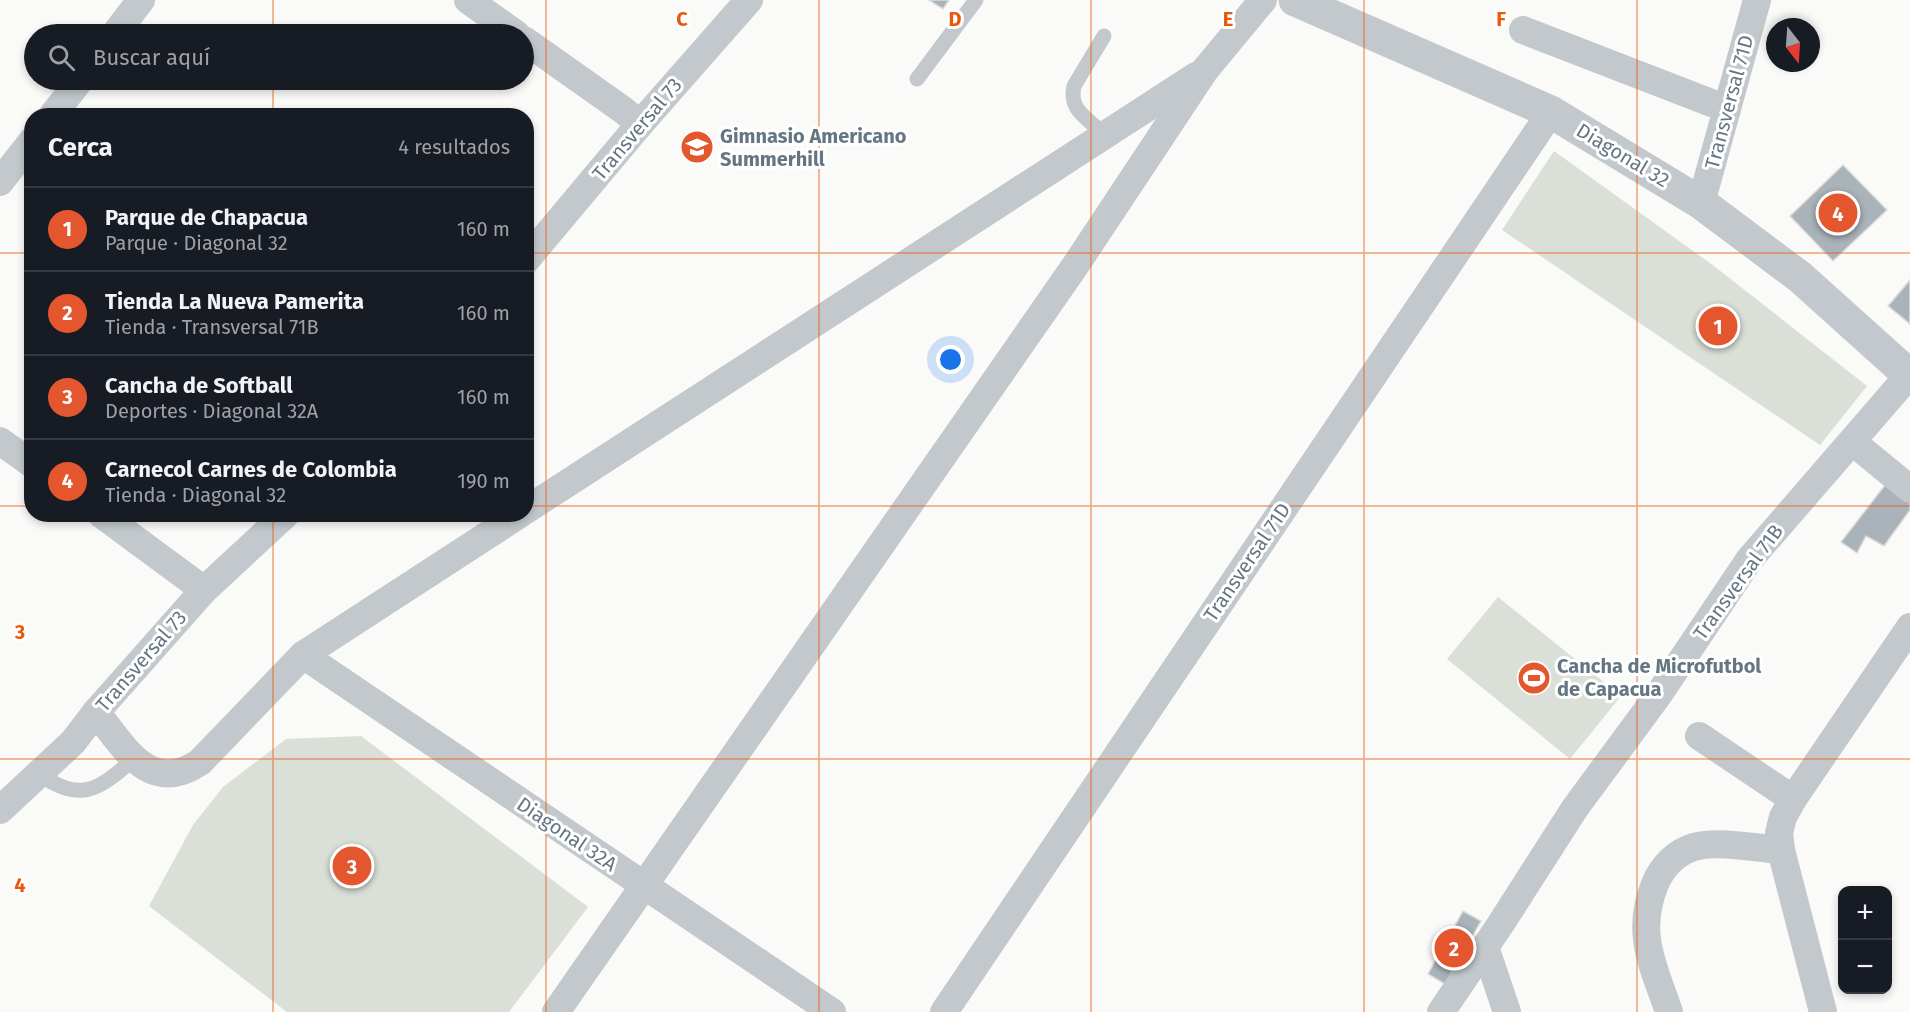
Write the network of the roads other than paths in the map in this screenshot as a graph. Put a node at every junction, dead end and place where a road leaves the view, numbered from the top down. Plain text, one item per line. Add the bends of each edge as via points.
1 (141, 0) edge
2 (468, 0) edge
3 (749, 0) edge
4 (976, 0) edge
5 (1263, 0) edge
6 (1295, 0) edge
7 (1757, 0) edge
8 (1335, 8) edge
9 (123, 24) edge
10 (502, 24) edge
11 (1523, 30) dead end
12 (1104, 36) dead end
13 (534, 47) edge
14 (1206, 70) junction
15 (918, 79) dead end
16 (72, 90) edge
17 (58, 108) edge
18 (1726, 109) junction
19 (1551, 112) junction
20 (640, 124) junction
21 (1105, 135) junction
22 (24, 151) edge
23 (0, 182) edge
24 (1701, 203) junction
25 (534, 250) edge
26 (1910, 375) edge
27 (0, 441) edge
28 (1860, 448) dead end
29 (24, 458) edge
30 (1910, 489) edge
31 (534, 505) edge
32 (112, 522) edge
33 (277, 522) edge
34 (508, 522) edge
35 (204, 590) junction
36 (1910, 627) edge
37 (303, 656) junction
38 (96, 712) junction
39 (1699, 736) dead end
40 (134, 759) junction
41 (39, 774) junction
42 (1792, 799) junction
43 (0, 810) edge
44 (1781, 850) junction
45 (644, 885) junction
46 (1485, 947) junction
47 (566, 1008) edge
48 (832, 1012) edge
49 (944, 1012) edge
50 (1441, 1012) edge
51 (1507, 1012) edge
52 (1670, 1012) edge
53 (1823, 1012) edge

1 - 9 street
2 - 10 street
3 - 20 street, Transversal 73
4 - 15 lane
5 - 14 street
6 - 8 street, Diagonal 32
7 - 18 street, Transversal 71D
8 - 19 street, Diagonal 32
11 - 18 street
12 - 21 lane via 1072,94 1075,107
13 - 20 street
14 - 21 street
14 - 45 street via 1075,266
16 - 17 street
18 - 24 street, Transversal 71D
19 - 24 street, Diagonal 32
19 - 49 street, Transversal 71D
20 - 25 street, Transversal 73
21 - 31 street
22 - 23 street
24 - 26 street, Diagonal 32 via 1800,277
26 - 46 street, Transversal 71B via 1749,560 1659,694 1575,808
27 - 29 street
28 - 30 street
32 - 35 street
33 - 35 street, Transversal 73
34 - 37 street
35 - 38 street, Transversal 73
36 - 42 street
37 - 40 street via 188,770 161,774
37 - 45 street, Diagonal 32A
38 - 40 street
38 - 41 street, Transversal 73 via 73,742
39 - 42 street
40 - 41 lane via 109,780 85,790 57,786
41 - 43 street, Transversal 73
42 - 44 street via 1779,833
44 - 52 street via 1710,844 1679,853 1661,871 1649,898 1645,934
44 - 53 street
45 - 47 street
45 - 48 street, Diagonal 32A
46 - 50 street, Transversal 71B
46 - 51 street

